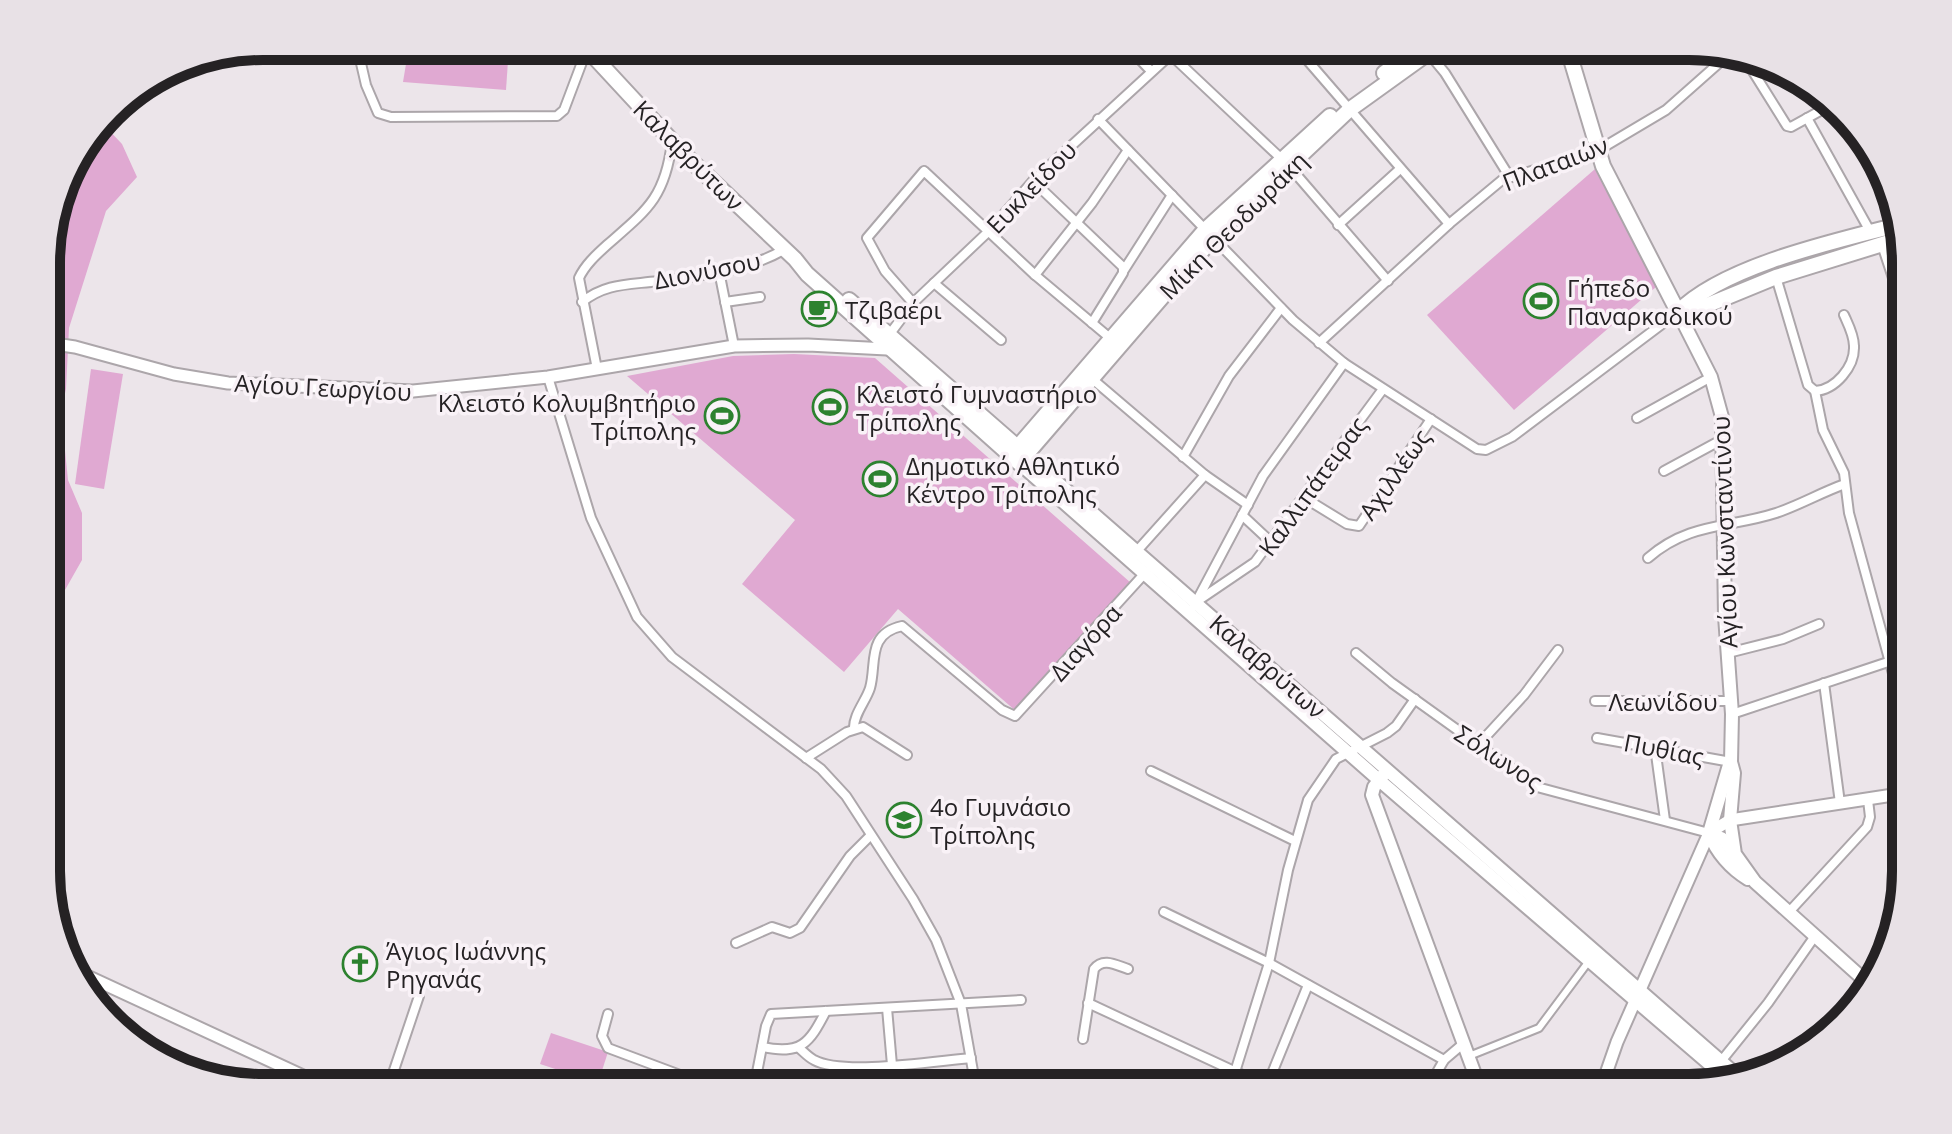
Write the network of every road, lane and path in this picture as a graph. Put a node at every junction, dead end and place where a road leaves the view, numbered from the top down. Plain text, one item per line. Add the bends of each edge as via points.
1 (360, 60) edge
2 (581, 60) edge
3 (597, 60) edge
4 (1140, 60) edge
5 (1163, 60) edge
6 (1176, 60) edge
7 (1307, 60) edge
8 (1411, 60) edge
9 (1436, 60) edge
10 (1571, 60) edge
11 (1719, 63) edge
12 (1752, 70) edge
13 (1151, 71) junction
14 (1347, 107) junction
15 (1822, 110) edge
16 (1807, 118) junction
17 (1098, 119) junction
18 (672, 141) junction
19 (1128, 150) junction
20 (1597, 151) junction
21 (1285, 163) junction
22 (1400, 169) junction
23 (1509, 176) junction
24 (1033, 181) junction
25 (1172, 195) junction
26 (1077, 222) junction
27 (1449, 224) junction
28 (1338, 225) junction
29 (1888, 227) edge
30 (989, 231) junction
31 (1871, 232) junction
32 (1209, 234) junction
33 (1891, 242) edge
34 (1883, 244) junction
35 (790, 254) junction
36 (1124, 270) junction
37 (719, 271) junction
38 (1892, 273) edge
39 (1035, 275) junction
40 (1776, 277) junction
41 (1388, 281) junction
42 (934, 283) junction
43 (760, 297) dead end
44 (582, 302) junction
45 (725, 302) junction
46 (913, 303) junction
47 (1281, 308) junction
48 (1678, 312) junction
49 (1844, 315) dead end
50 (1092, 323) junction
51 (1110, 338) junction
52 (1001, 340) dead end
53 (891, 342) junction
54 (1319, 343) junction
55 (60, 345) edge
56 (734, 346) junction
57 (1344, 363) junction
58 (597, 369) junction
59 (1086, 374) junction
60 (548, 377) junction
61 (1711, 377) junction
62 (1383, 389) junction
63 (1815, 391) junction
64 (1637, 418) dead end
65 (1431, 419) junction
66 (1724, 438) junction
67 (1018, 455) junction
68 (1183, 457) junction
69 (1664, 471) dead end
70 (1205, 475) junction
71 (1845, 484) junction
72 (1303, 497) junction
73 (1248, 505) junction
74 (1242, 515) junction
75 (1724, 523) junction
76 (1271, 542) junction
77 (1136, 552) junction
78 (1648, 558) dead end
79 (1148, 570) junction
80 (1192, 608) junction
81 (1819, 624) dead end
82 (1558, 650) dead end
83 (1356, 653) dead end
84 (1728, 653) junction
85 (1892, 661) edge
86 (1889, 662) junction
87 (1892, 672) edge
88 (1824, 683) junction
89 (1415, 699) junction
90 (1595, 701) dead end
91 (1732, 708) junction
92 (854, 729) junction
93 (1597, 738) dead end
94 (1478, 745) junction
95 (1655, 747) junction
96 (1354, 748) junction
97 (907, 755) dead end
98 (806, 758) junction
99 (1731, 762) junction
100 (1151, 771) dead end
101 (1383, 776) junction
102 (1723, 794) junction
103 (1892, 796) edge
104 (1868, 800) junction
105 (1840, 803) junction
106 (1665, 820) junction
107 (1730, 820) junction
108 (1709, 833) junction
109 (870, 836) junction
110 (1295, 841) junction
111 (1739, 861) junction
112 (1755, 882) junction
113 (1164, 912) dead end
114 (1789, 912) junction
115 (1815, 936) junction
116 (736, 943) dead end
117 (1589, 961) junction
118 (1269, 963) junction
119 (1128, 969) dead end
120 (90, 978) edge
121 (1861, 978) edge
122 (1308, 985) junction
123 (1639, 995) junction
124 (419, 996) dead end
125 (1021, 1000) dead end
126 (1088, 1003) junction
127 (961, 1004) junction
128 (887, 1008) junction
129 (826, 1011) junction
130 (608, 1014) dead end
131 (1083, 1039) dead end
132 (1464, 1043) junction
133 (762, 1047) junction
134 (799, 1048) junction
135 (1469, 1056) junction
136 (971, 1058) junction
137 (1444, 1060) junction
138 (892, 1065) junction
139 (1718, 1065) junction
140 (1727, 1070) edge
141 (1722, 1071) edge
142 (1235, 1072) junction
143 (299, 1074) edge
144 (393, 1074) edge
145 (678, 1074) edge
146 (757, 1074) edge
147 (893, 1074) edge
148 (974, 1074) edge
149 (1239, 1074) edge
150 (1271, 1074) edge
151 (1436, 1074) edge
152 (1475, 1074) edge
153 (1607, 1074) edge

1 - 2 street via 378,113 391,117 557,116 564,110
3 - 18 main road, Καλαβρύτων
4 - 13 street
5 - 13 street, Ευκλείδου
6 - 21 street
7 - 14 street
8 - 14 main road, Μίκη Θεοδωράκη
9 - 23 street
10 - 20 main road, Αγίου Κωνσταντίνου
11 - 20 street, Πλαταιών via 1666,110
12 - 16 street via 1787,126
13 - 17 street, Ευκλείδου
14 - 21 main road, Μίκη Θεοδωράκη
14 - 22 street
15 - 16 street
16 - 31 street
17 - 19 street
17 - 24 street, Ευκλείδου
18 - 35 main road, Καλαβρύτων
18 - 44 street via 656,198 582,272
19 - 25 street
19 - 26 street
20 - 23 street, Πλαταιών
20 - 48 main road, Αγίου Κωνσταντίνου
21 - 28 street
21 - 32 main road, Μίκη Θεοδωράκη
22 - 27 street
22 - 28 street
23 - 27 street, Πλαταιών
24 - 26 street
24 - 30 street, Ευκλείδου
25 - 32 street
25 - 36 street
26 - 36 street
26 - 39 street
27 - 41 street, Πλαταιών
28 - 41 street
29 - 31 main road
30 - 39 street
30 - 42 street, Ευκλείδου
30 - 46 street via 924,171 867,238 885,271
31 - 34 street
31 - 48 main road via 1730,278 1693,297
32 - 47 street
32 - 51 main road, Μίκη Θεοδωράκη
32 - 59 main road, Μίκη Θεοδωράκη
33 - 34 main road
34 - 38 street
34 - 40 main road
35 - 37 street, Διονύσου
35 - 53 main road, Καλαβρύτων
36 - 50 street
37 - 44 street, Διονύσου via 604,288
37 - 45 street
39 - 50 street
40 - 48 main road
40 - 63 street via 1808,385
41 - 54 street, Πλαταιών
42 - 46 street, Ευκλείδου
42 - 52 street
43 - 45 street
44 - 58 street
45 - 56 street
46 - 53 street, Ευκλείδου
47 - 54 street
47 - 68 street via 1229,376
48 - 61 main road, Αγίου Κωνσταντίνου
48 - 65 street via 1496,446 1477,449
49 - 63 street via 1854,339 1853,358 1834,384
50 - 51 street
51 - 59 main road, Μίκη Θεοδωράκη
53 - 56 street, Αγίου Γεωργίου
53 - 67 main road, Καλαβρύτων
54 - 57 street
55 - 60 street, Αγίου Γεωργίου via 183,376 255,385 424,391
56 - 58 street, Αγίου Γεωργίου
57 - 62 street
57 - 73 street
58 - 60 street, Αγίου Γεωργίου
59 - 67 main road, Μίκη Θεοδωράκη
59 - 68 street
60 - 98 street via 591,518 637,617 672,657
61 - 64 street
61 - 66 main road, Αγίου Κωνσταντίνου
62 - 65 street
62 - 72 street, Καλλιπάτειρας
63 - 71 street via 1823,430
65 - 72 street, Αχιλλέως via 1355,527
66 - 69 street
66 - 75 main road, Αγίου Κωνσταντίνου
67 - 77 main road, Καλαβρύτων
67 - 79 main road, Καλαβρύτων
68 - 70 street
70 - 73 street
70 - 77 street
71 - 75 street via 1775,513
71 - 86 street
72 - 76 street, Καλλιπάτειρας
73 - 74 street
74 - 76 street
74 - 80 street
75 - 78 street via 1676,540
75 - 84 main road, Αγίου Κωνσταντίνου
76 - 80 street, Καλλιπάτειρας via 1248,568
77 - 79 main road, Καλαβρύτων
79 - 80 main road, Καλαβρύτων
79 - 92 street, Διαγόρα via 1015,716 902,626 889,631 875,648 871,682
80 - 96 main road, Καλαβρύτων
81 - 84 street
82 - 94 street
83 - 89 street, Σόλωνος
84 - 91 main road, Αγίου Κωνσταντίνου
85 - 86 street, Λεωνίδου
86 - 87 street
86 - 88 street, Λεωνίδου
88 - 91 street, Λεωνίδου
88 - 105 street
89 - 94 street, Σόλωνος
89 - 96 street via 1396,726
90 - 91 street, Λεωνίδου
91 - 99 main road, Αγίου Κωνσταντίνου
92 - 97 street via 868,729
92 - 98 street
93 - 95 street, Πυθίας
94 - 106 street, Σόλωνος via 1542,789
95 - 99 street, Πυθίας
95 - 106 street
96 - 101 main road, Καλαβρύτων
96 - 110 street via 1336,759 1312,792
98 - 109 street via 833,780
99 - 102 main road, Αγίου Κωνσταντίνου
99 - 107 main road, Αγίου Κωνσταντίνου
100 - 110 street
101 - 117 main road, Καλαβρύτων
101 - 123 main road, Καλαβρύτων
101 - 132 main road via 1372,795
102 - 107 main road
102 - 108 main road, Αγίου Κωνσταντίνου
103 - 104 street
104 - 105 street
104 - 114 street via 1867,827
105 - 107 street
106 - 108 street, Σόλωνος
107 - 108 street
107 - 111 main road, Αγίου Κωνσταντίνου
108 - 111 street via 1722,838
108 - 112 main road, Αγίου Κωνσταντίνου via 1726,861
108 - 123 street
109 - 116 street via 797,930 772,927
109 - 127 street via 925,917
110 - 118 street
111 - 112 main road, Αγίου Κωνσταντίνου
112 - 114 main road, Αγίου Κωνσταντίνου
113 - 118 street
114 - 115 main road, Αγίου Κωνσταντίνου
115 - 121 main road, Αγίου Κωνσταντίνου
115 - 139 street
117 - 123 main road, Καλαβρύτων
117 - 135 street via 1539,1028
118 - 122 street
118 - 142 street
119 - 126 street via 1107,962 1097,965
120 - 143 street
122 - 137 street
122 - 150 street
123 - 139 main road, Καλαβρύτων
123 - 153 street
124 - 144 street
125 - 127 street
126 - 131 street
126 - 142 street
127 - 128 street
127 - 136 street
128 - 129 street
128 - 138 street
129 - 133 street via 771,1014
129 - 134 street
130 - 145 street via 602,1036 608,1048
132 - 135 main road
132 - 137 street
133 - 134 street
133 - 146 street
134 - 138 street via 814,1060 836,1066
135 - 152 main road
136 - 138 street
136 - 148 street
137 - 151 street
138 - 147 street
139 - 140 main road, Καλαβρύτων
139 - 141 main road, Καλαβρύτων
142 - 149 street

